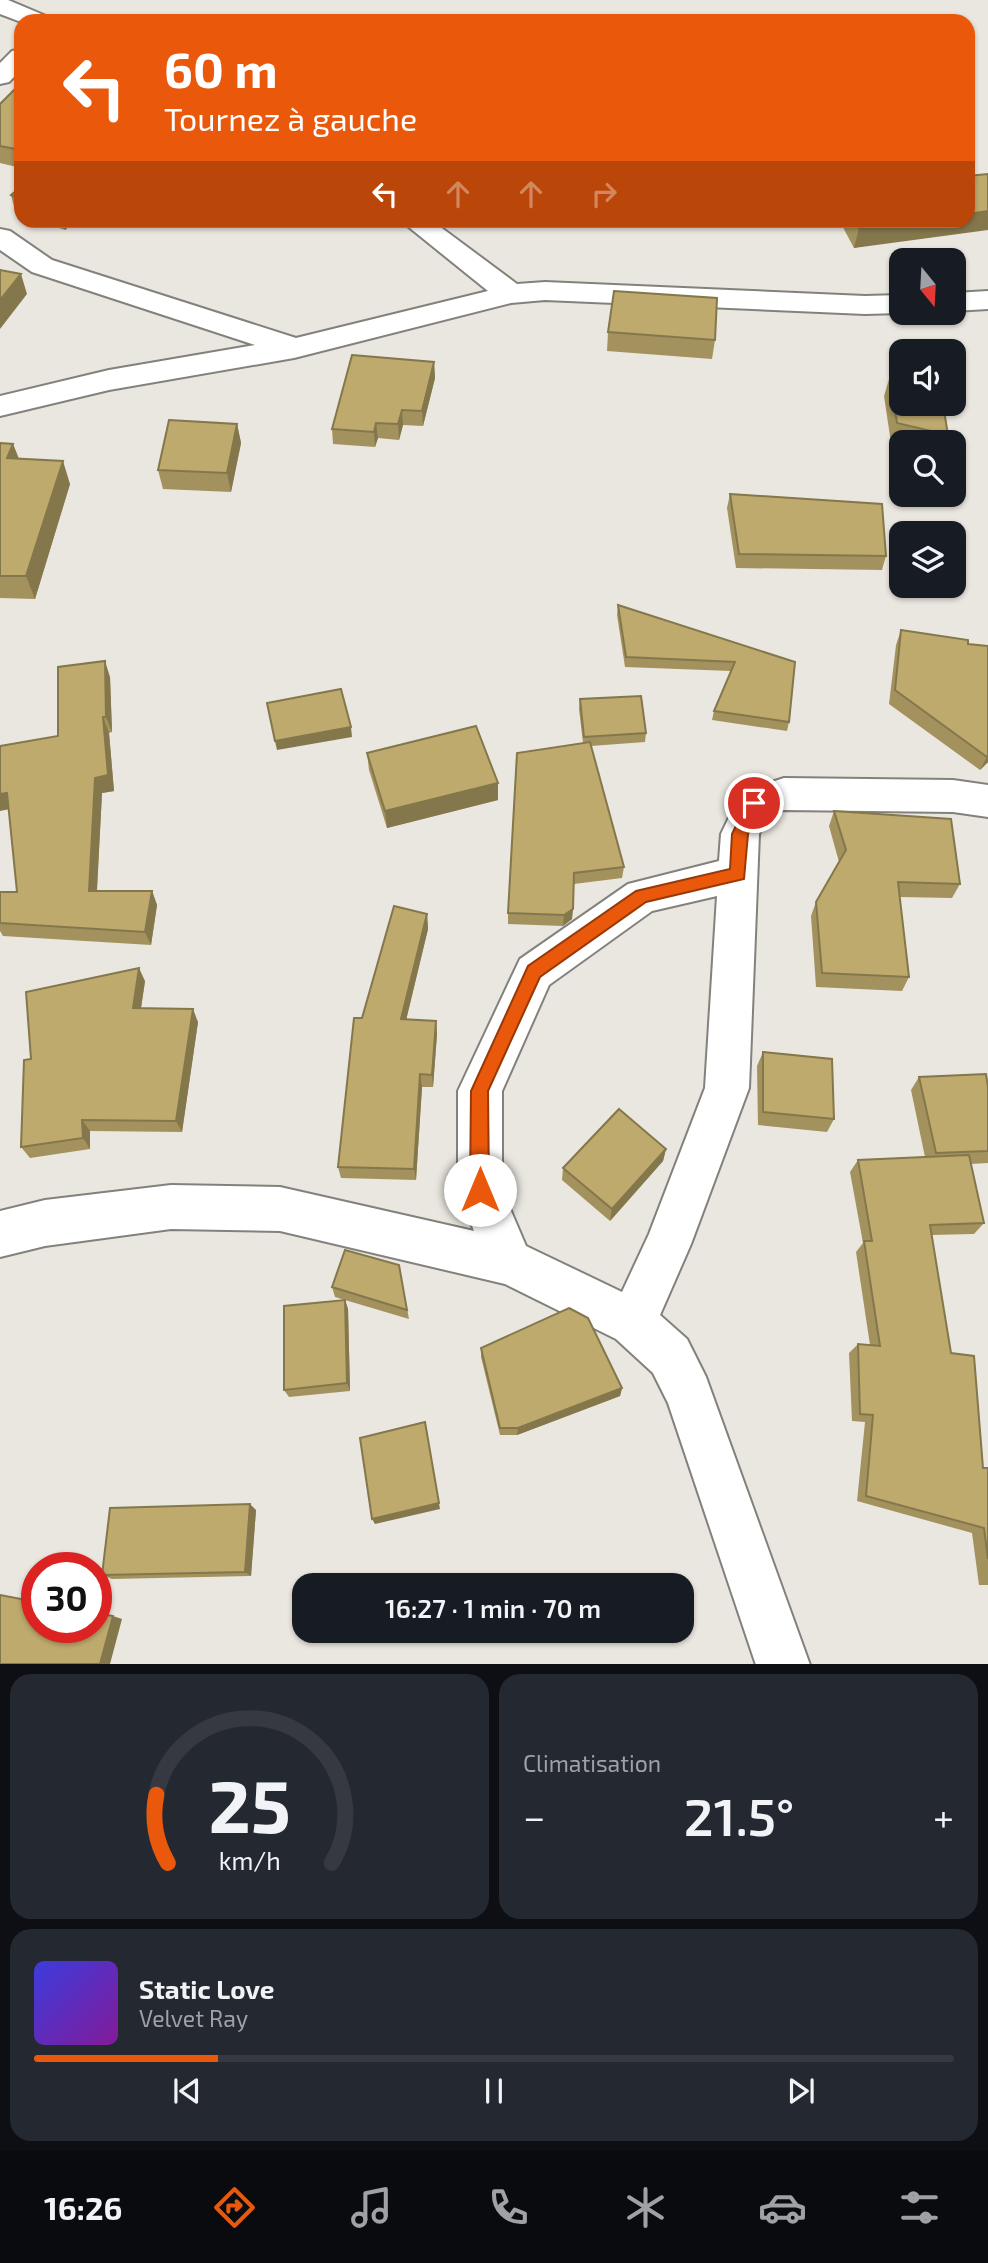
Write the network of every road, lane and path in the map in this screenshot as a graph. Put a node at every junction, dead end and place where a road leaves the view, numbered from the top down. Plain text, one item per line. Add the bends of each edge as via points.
1 (0, 5) edge
2 (21, 14) edge
3 (14, 63) edge
4 (0, 77) edge
5 (424, 228) edge
6 (0, 237) edge
7 (511, 294) junction
8 (988, 300) edge
9 (966, 301) edge
10 (889, 305) edge
11 (294, 348) junction
12 (0, 406) edge
13 (988, 801) edge
14 (738, 874) junction
15 (0, 1234) edge
16 (510, 1262) junction
17 (633, 1322) junction
18 (783, 1664) edge

1 - 2 street
3 - 4 street
5 - 7 street
6 - 11 street via 42,266
7 - 10 street via 545,291
7 - 11 street
8 - 9 street
11 - 12 street via 122,377
13 - 14 street via 953,796 784,793 754,803 740,834
14 - 16 street via 642,896 534,972 480,1091 480,1190
14 - 17 street via 727,1088
15 - 16 street via 45,1223 171,1207 280,1209
16 - 17 street
17 - 18 street via 670,1356 690,1394

